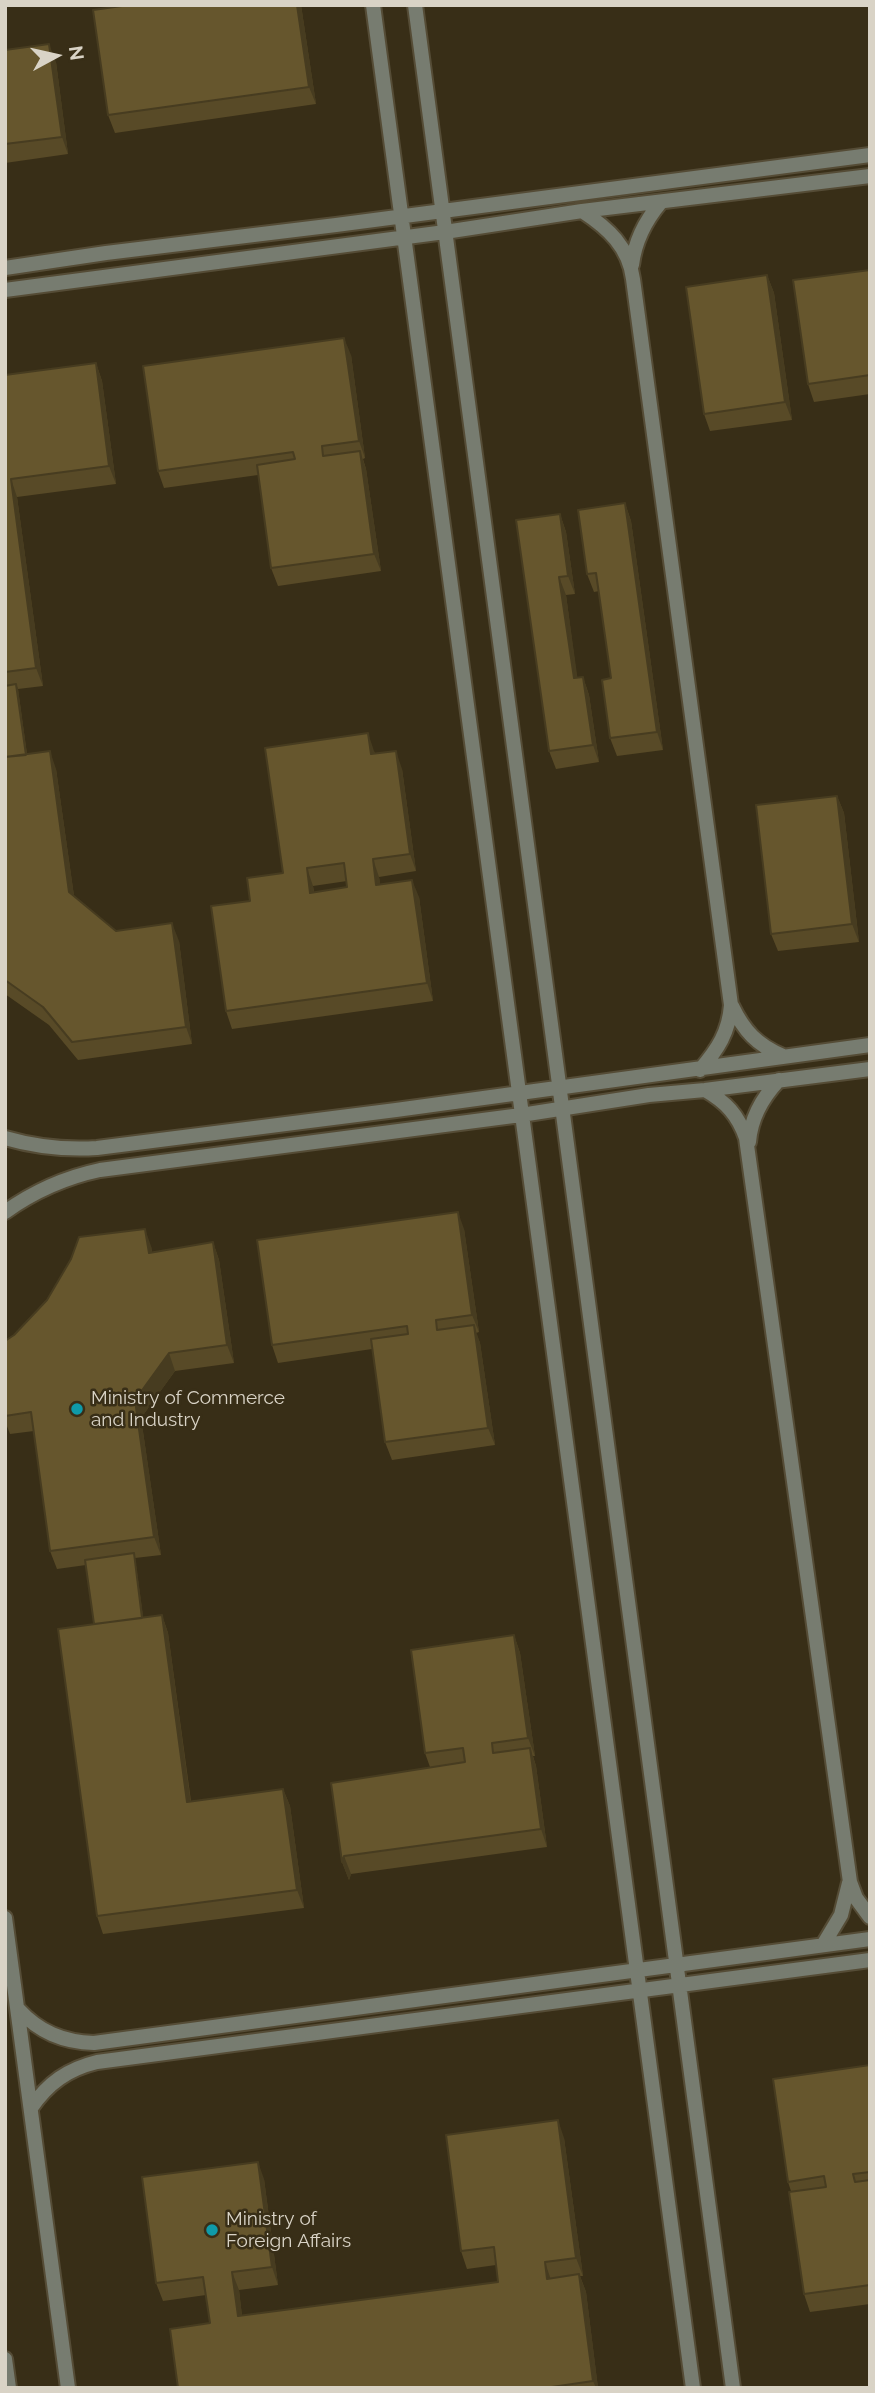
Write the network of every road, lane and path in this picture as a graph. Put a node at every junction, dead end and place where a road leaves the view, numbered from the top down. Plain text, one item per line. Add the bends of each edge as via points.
1 (373, 5) edge
2 (415, 5) edge
3 (870, 155) edge
4 (870, 176) edge
5 (661, 202) junction
6 (442, 211) junction
7 (582, 211) junction
8 (401, 217) junction
9 (445, 233) junction
10 (404, 238) junction
11 (631, 266) junction
12 (5, 268) edge
13 (5, 290) edge
14 (731, 1004) junction
15 (870, 1045) edge
16 (783, 1056) junction
17 (870, 1069) edge
18 (700, 1070) junction
19 (779, 1080) junction
20 (559, 1088) junction
21 (705, 1090) junction
22 (517, 1093) junction
23 (562, 1108) junction
24 (521, 1115) junction
25 (5, 1138) edge
26 (748, 1150) junction
27 (5, 1212) edge
28 (850, 1882) junction
29 (870, 1917) edge
30 (5, 1918) edge
31 (870, 1939) edge
32 (823, 1945) junction
33 (870, 1960) edge
34 (676, 1965) junction
35 (637, 1970) junction
36 (679, 1985) junction
37 (640, 1990) junction
38 (18, 2009) junction
39 (31, 2108) junction
40 (5, 2359) edge
41 (9, 2388) edge
42 (68, 2388) edge
43 (693, 2388) edge
44 (733, 2388) edge

1 - 8 street
2 - 6 street
3 - 6 street
4 - 5 street
5 - 7 street
5 - 11 street via 638,239
6 - 8 street
6 - 9 street
7 - 9 street
7 - 11 street via 613,235
8 - 10 street
8 - 12 street
9 - 10 street
9 - 20 street
10 - 13 street
10 - 22 street
11 - 14 street
14 - 16 street via 751,1037
14 - 18 street via 723,1040
15 - 16 street
16 - 18 street
17 - 19 street
18 - 20 street
19 - 21 street
19 - 26 street via 760,1105
20 - 22 street
20 - 23 street
21 - 23 street
21 - 26 street via 735,1115
22 - 24 street
22 - 25 street via 97,1148 56,1149
23 - 24 street
23 - 34 street
24 - 27 street via 100,1170 62,1182
24 - 35 street
26 - 28 street
28 - 29 street
28 - 32 street via 841,1915
30 - 38 street
31 - 32 street
32 - 34 street
33 - 36 street
34 - 35 street
34 - 36 street
35 - 37 street
35 - 38 street via 94,2043 52,2035
36 - 37 street
36 - 44 street
37 - 39 street via 97,2062 59,2078
37 - 43 street
38 - 39 street
39 - 42 street
40 - 41 street

